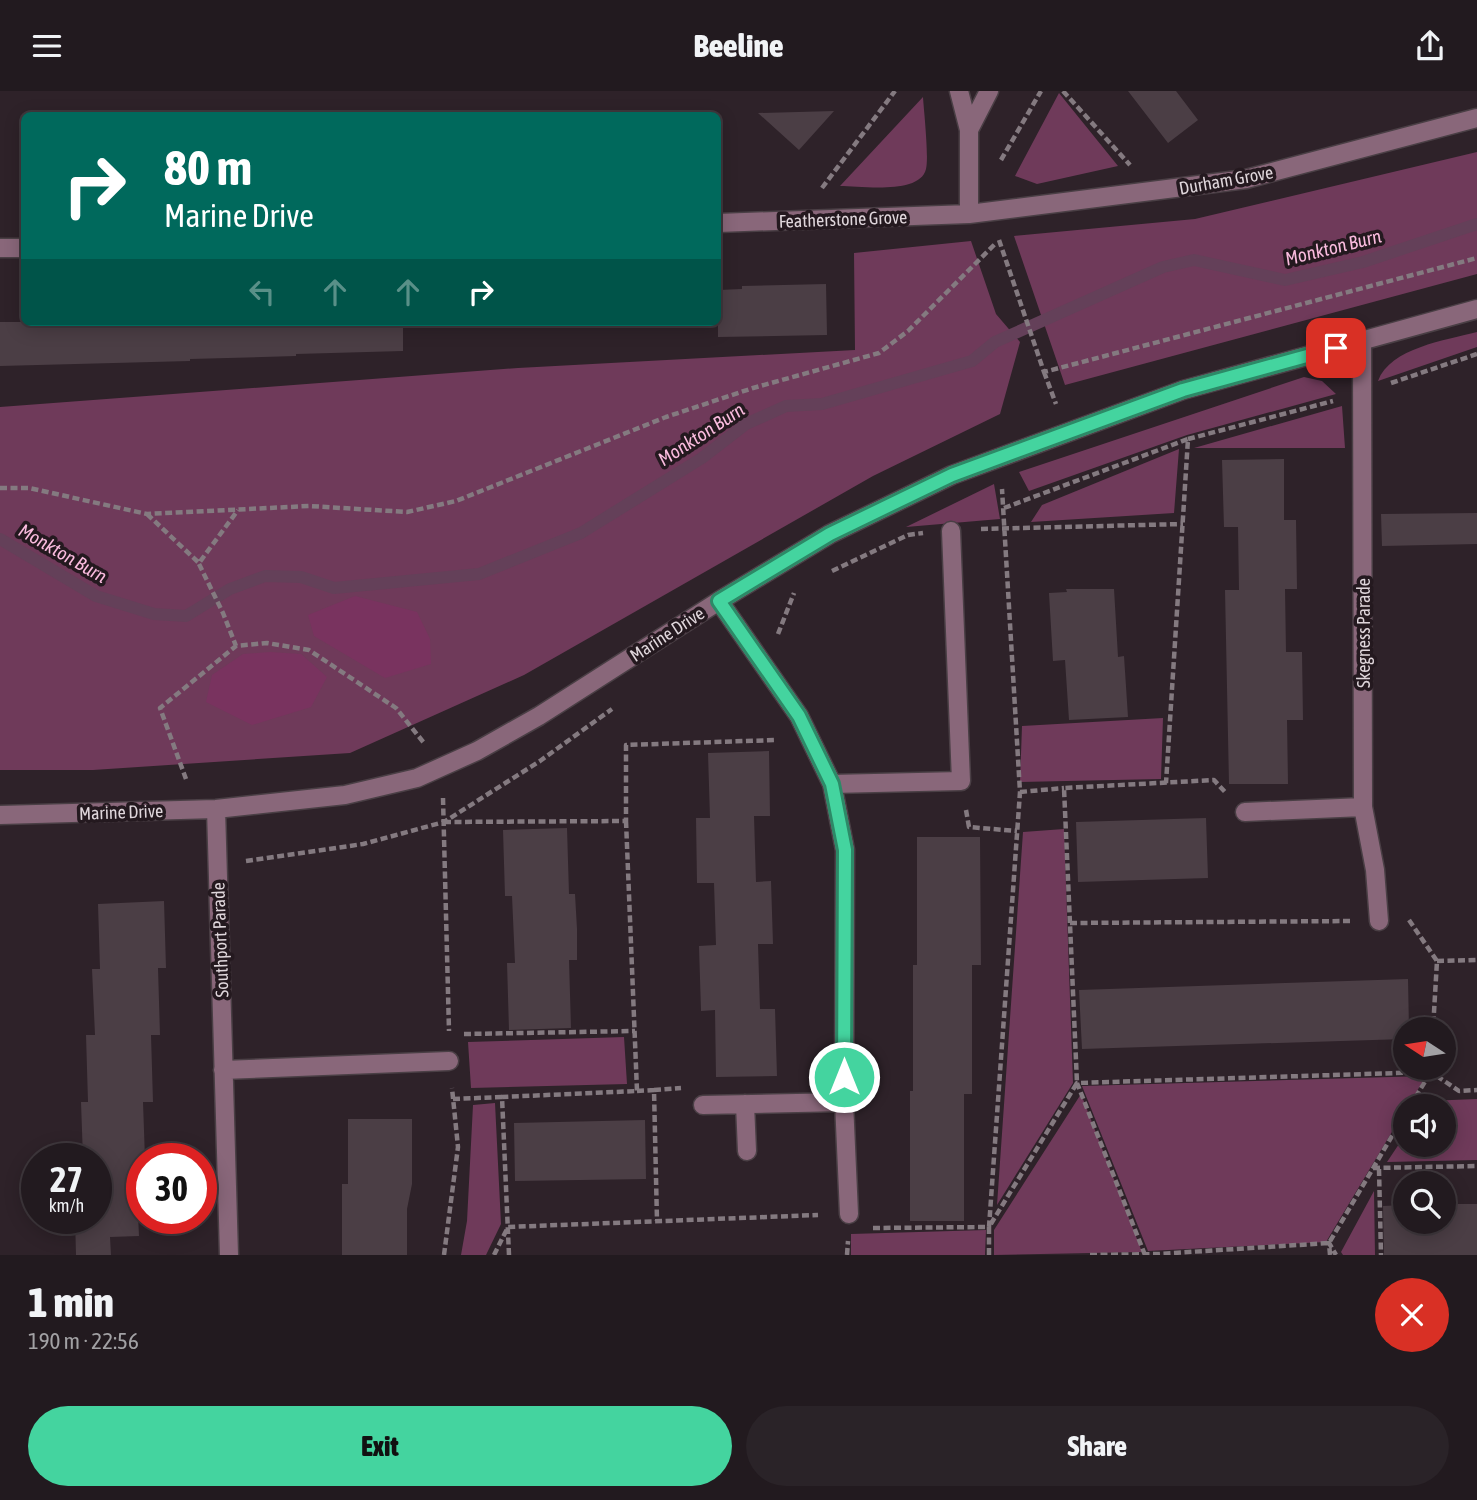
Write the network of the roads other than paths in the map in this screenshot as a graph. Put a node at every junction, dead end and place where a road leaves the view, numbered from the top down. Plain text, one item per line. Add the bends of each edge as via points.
1 (959, 91) edge
2 (989, 91) edge
3 (1477, 118) edge
4 (969, 130) junction
5 (969, 214) junction
6 (721, 223) edge
7 (21, 248) edge
8 (0, 249) edge
9 (1477, 309) edge
10 (1362, 341) junction
11 (951, 531) road end
12 (719, 601) junction
13 (832, 784) junction
14 (1363, 807) junction
15 (216, 809) junction
16 (1245, 812) road end
17 (0, 815) edge
18 (1379, 921) road end
19 (449, 1061) road end
20 (223, 1070) junction
21 (844, 1103) junction
22 (745, 1104) junction
23 (703, 1105) dead end
24 (747, 1151) dead end
25 (849, 1214) road end
26 (229, 1255) edge

1 - 4 street
2 - 4 street
3 - 5 street, Durham Grove via 1246,180
4 - 5 street
5 - 6 street, Featherstone Grove
7 - 8 street
9 - 10 street, Marine Drive
10 - 12 street, Marine Drive via 1183,390 952,475 830,534
10 - 14 street, Skegness Parade
11 - 13 street via 961,781
12 - 13 street via 799,716
12 - 15 street, Marine Drive via 540,716 417,778 345,795
13 - 21 street via 845,850
14 - 16 street
14 - 18 street, Skegness Parade
15 - 17 street, Marine Drive
15 - 20 street, Southport Parade
19 - 20 street
20 - 26 street, Southport Parade
21 - 22 street
21 - 25 street
22 - 23 street
22 - 24 street

